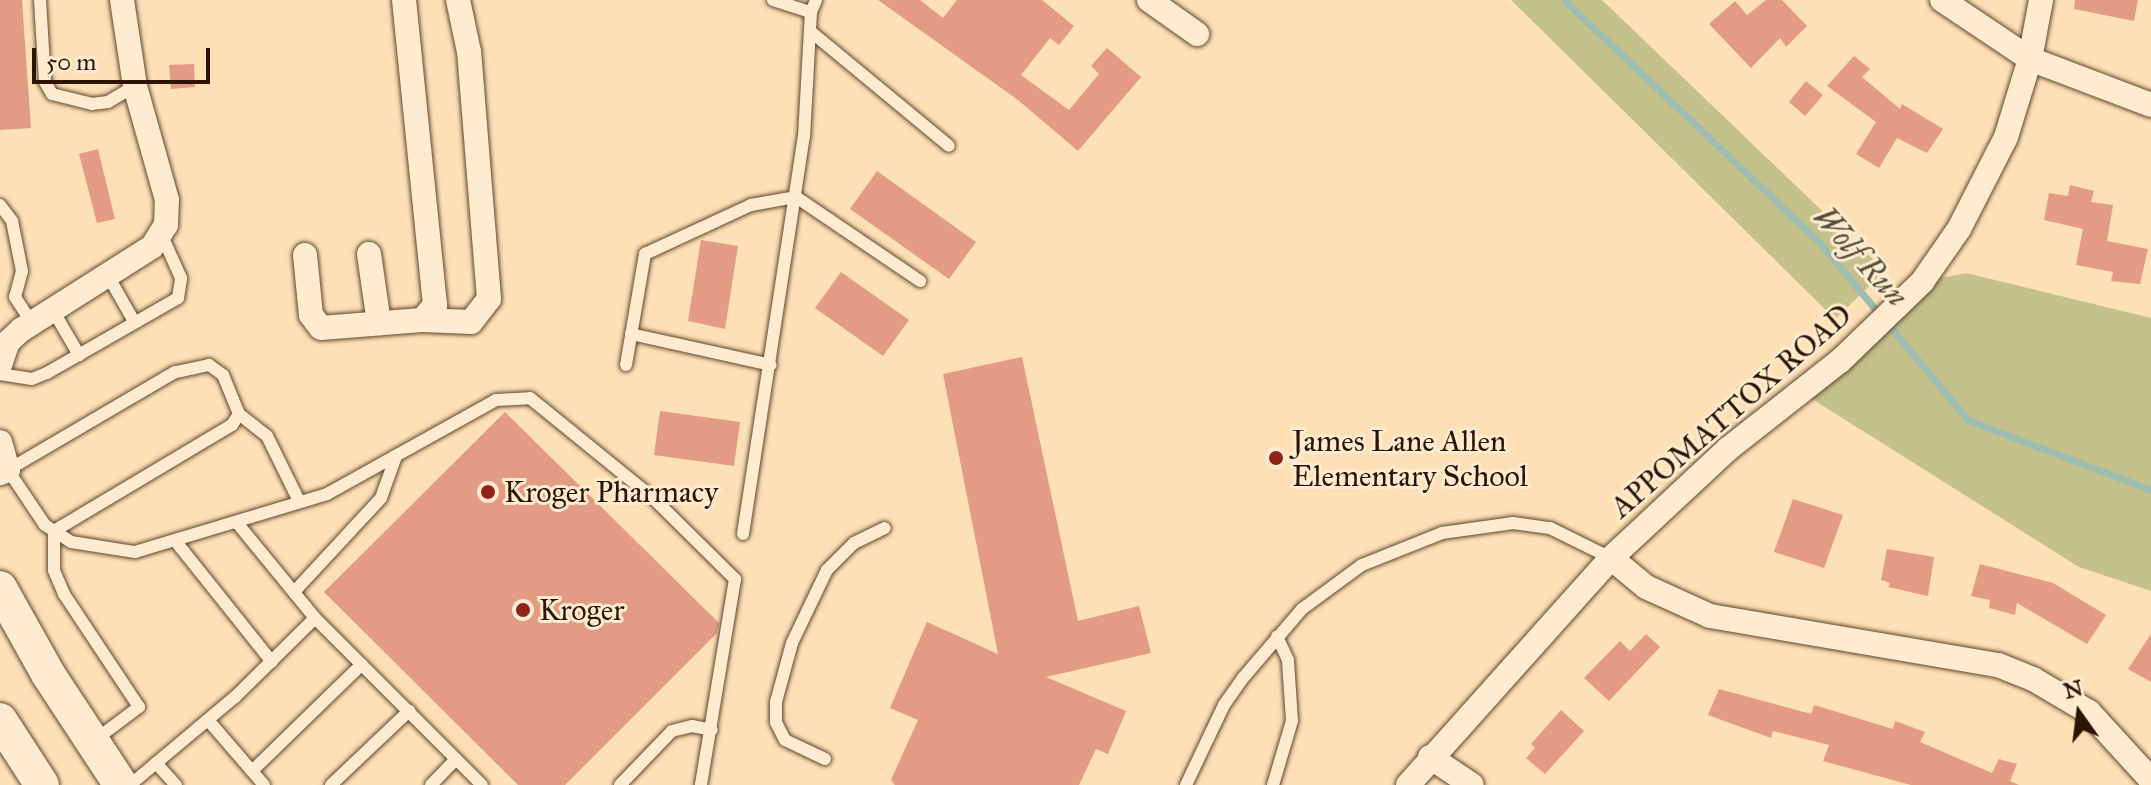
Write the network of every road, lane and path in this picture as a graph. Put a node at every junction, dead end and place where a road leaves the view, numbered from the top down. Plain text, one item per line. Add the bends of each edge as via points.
1 (40, 0) edge
2 (122, 0) edge
3 (404, 0) edge
4 (458, 0) edge
5 (773, 0) edge
6 (1149, 0) edge
7 (1942, 0) edge
8 (2041, 0) edge
9 (814, 6) edge
10 (810, 31) junction
11 (1197, 34) dead end
12 (2030, 59) junction
13 (135, 86) junction
14 (2151, 105) edge
15 (949, 146) dead end
16 (796, 197) junction
17 (0, 205) edge
18 (162, 236) junction
19 (369, 254) dead end
20 (305, 255) dead end
21 (107, 274) junction
22 (920, 281) dead end
23 (51, 307) junction
24 (422, 320) junction
25 (31, 322) junction
26 (135, 323) junction
27 (379, 323) junction
28 (631, 334) junction
29 (79, 355) junction
30 (0, 365) edge
31 (626, 365) dead end
32 (771, 365) junction
33 (0, 374) edge
34 (239, 414) junction
35 (0, 442) edge
36 (396, 456) junction
37 (4, 471) edge
38 (298, 499) junction
39 (238, 524) junction
40 (885, 528) dead end
41 (54, 531) junction
42 (743, 534) dead end
43 (177, 543) junction
44 (1611, 558) junction
45 (0, 588) edge
46 (294, 592) junction
47 (315, 618) junction
48 (1277, 636) junction
49 (272, 662) junction
50 (362, 664) junction
51 (409, 711) junction
52 (0, 720) edge
53 (208, 720) junction
54 (712, 730) junction
55 (91, 743) junction
56 (1430, 757) junction
57 (456, 759) junction
58 (825, 759) dead end
59 (156, 763) junction
60 (252, 771) junction
61 (2151, 780) edge
62 (42, 785) edge
63 (121, 785) edge
64 (130, 785) edge
65 (176, 785) edge
66 (264, 785) edge
67 (331, 785) edge
68 (431, 785) edge
69 (482, 785) edge
70 (620, 785) edge
71 (701, 785) edge
72 (1186, 785) edge
73 (1273, 785) edge
74 (1408, 785) edge
75 (1472, 785) edge

1 - 13 lane via 45,82 52,94 92,104 108,102
2 - 13 street
3 - 24 street via 435,305
4 - 24 street via 469,52 489,299 471,322
5 - 9 lane
6 - 11 street
7 - 12 street
8 - 12 street, APPOMATTOX ROAD
9 - 10 lane
10 - 15 lane
10 - 16 lane
12 - 14 street
12 - 44 street, APPOMATTOX ROAD via 1992,170 1943,253 1904,301 1728,449
13 - 18 street via 167,200
16 - 22 lane
16 - 28 lane via 751,205 645,254
16 - 32 lane
17 - 25 lane via 12,221 22,271 15,297
18 - 21 street
18 - 26 lane via 184,289
19 - 27 street
20 - 27 street via 314,325
21 - 23 street
21 - 26 lane
23 - 25 street
23 - 29 lane
24 - 27 street
25 - 30 street via 8,342
26 - 29 lane
28 - 31 lane
28 - 32 lane
29 - 33 lane via 32,379
32 - 42 lane
34 - 37 lane via 223,375 209,365 191,366
34 - 38 lane via 267,436
34 - 41 lane via 232,425
35 - 37 street
36 - 38 lane via 327,494
36 - 46 lane via 381,498
36 - 54 lane via 496,400 517,395 563,422 652,497 735,579
37 - 41 lane
38 - 39 lane
39 - 43 lane
39 - 46 lane
40 - 58 lane via 854,543 827,570 792,643 776,702 776,722 785,740
41 - 43 lane via 71,542 102,549 135,552
41 - 55 lane via 54,570 64,594 139,707
43 - 49 lane
44 - 48 lane via 1533,524 1442,533 1375,559 1329,586
44 - 56 street, APPOMATTOX ROAD
44 - 61 street via 1646,587 1710,616 1998,665 2033,679 2089,712
45 - 55 main road
46 - 47 lane
47 - 49 lane
47 - 50 lane
48 - 72 lane via 1224,705
48 - 73 lane via 1288,660 1292,721
49 - 53 lane
50 - 51 lane
50 - 60 lane
51 - 57 lane
51 - 67 lane
52 - 62 main road
53 - 59 lane
53 - 60 lane
54 - 70 lane via 692,726 672,731
54 - 71 lane
55 - 63 main road
56 - 74 street, APPOMATTOX ROAD
56 - 75 street
57 - 68 lane
57 - 69 lane
59 - 64 lane
59 - 65 lane
60 - 66 lane

